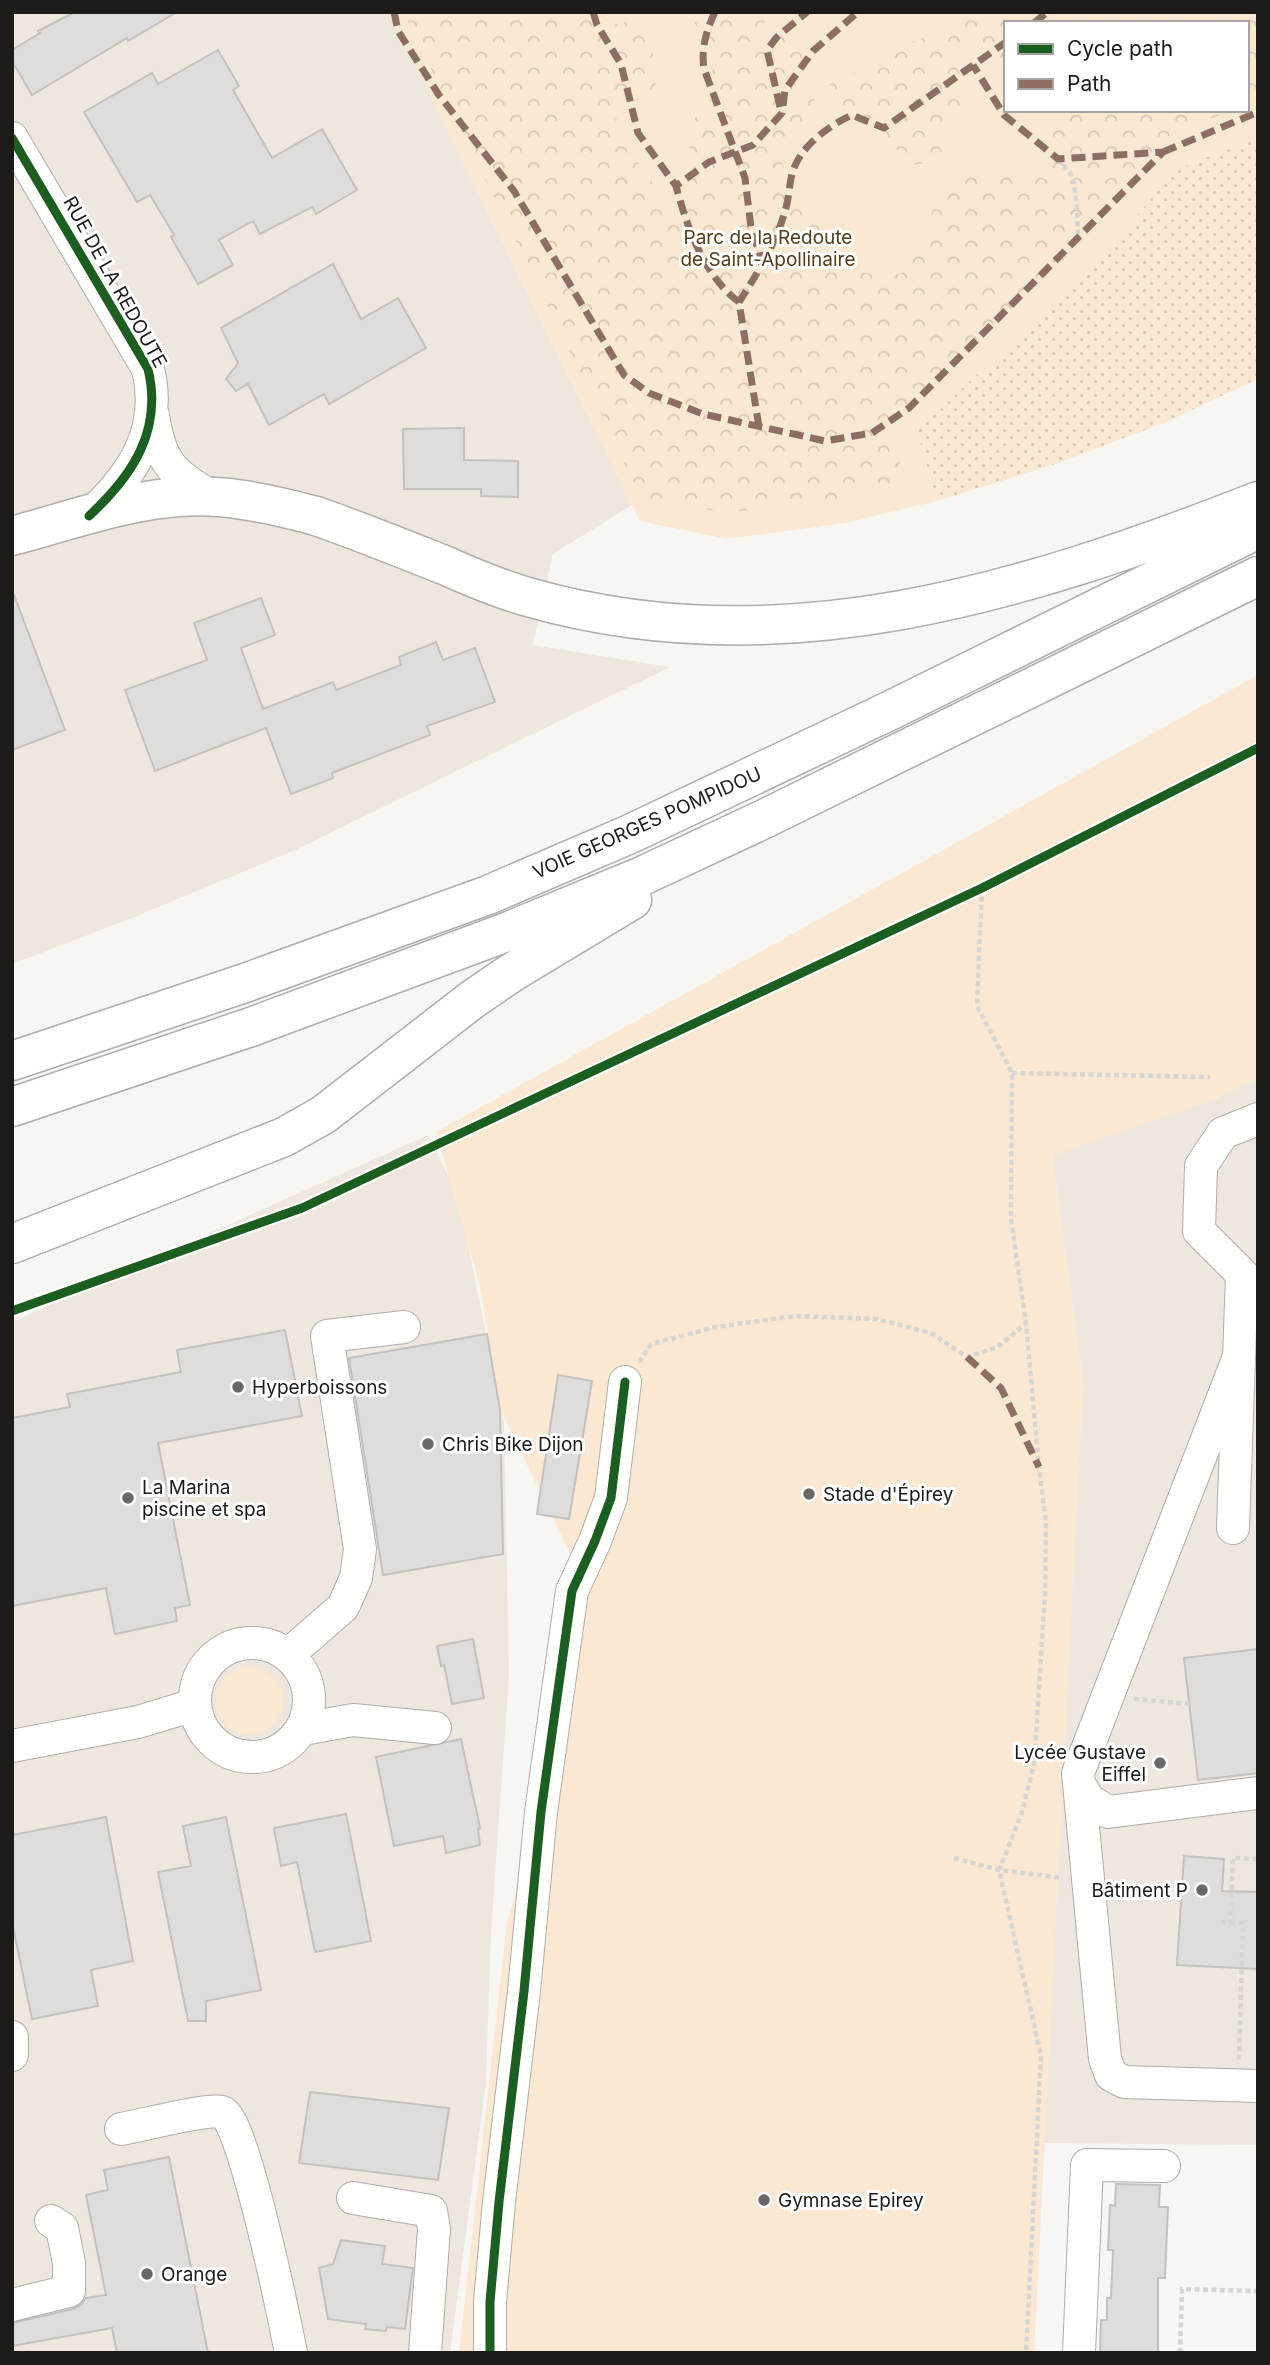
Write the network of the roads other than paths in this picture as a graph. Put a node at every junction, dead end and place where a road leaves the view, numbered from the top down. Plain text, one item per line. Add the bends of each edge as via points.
1 (12, 138) edge
2 (134, 346) junction
3 (153, 410) junction
4 (212, 496) junction
5 (1258, 501) edge
6 (89, 516) junction
7 (316, 516) junction
8 (1258, 529) edge
9 (12, 537) edge
10 (1258, 576) edge
11 (762, 820) junction
12 (12, 1061) edge
13 (12, 1107) edge
14 (1258, 1119) edge
15 (12, 1244) edge
16 (404, 1327) dead end
17 (1238, 1359) junction
18 (625, 1382) road end
19 (1233, 1528) dead end
20 (289, 1654) junction
21 (194, 1706) junction
22 (435, 1728) dead end
23 (303, 1729) junction
24 (12, 1745) edge
25 (1079, 1784) junction
26 (1258, 1793) edge
27 (1108, 1812) junction
28 (1085, 1848) junction
29 (12, 2038) edge
30 (12, 2054) edge
31 (1248, 2085) edge
32 (121, 2129) dead end
33 (1164, 2165) dead end
34 (353, 2198) dead end
35 (51, 2221) dead end
36 (12, 2305) edge
37 (291, 2353) edge
38 (425, 2353) edge
39 (490, 2353) edge
40 (1079, 2353) edge

1 - 2 street, RUE DE LA REDOUTE
2 - 3 street, RUE DE LA REDOUTE via 148,369
2 - 9 street, RUE DE LA REDOUTE via 132,412 112,465 95,487 71,506
3 - 4 street, RUE DE LA REDOUTE via 162,455 175,472
3 - 6 street, RUE DE LA REDOUTE via 137,459 112,495
4 - 6 main road via 140,502
4 - 7 main road via 268,503
5 - 7 main road via 1065,570 927,607 832,622 742,627 662,624 527,597
6 - 9 main road
7 - 9 street via 296,526 229,516 155,516 81,531
8 - 12 main road, VOIE GEORGES POMPIDOU via 875,718 488,895
10 - 11 main road
11 - 13 main road via 504,933 251,1027
11 - 15 main road via 511,973 304,1127
14 - 17 street via 1223,1133 1201,1166 1199,1231 1242,1274
16 - 20 street via 327,1336 360,1549 356,1578 343,1607
17 - 19 street
17 - 25 street via 1106,1697 1078,1773
18 - 39 street via 611,1497 572,1591 564,1646 541,1812 499,2202 489,2302
20 - 21 street via 263,1644 242,1643 224,1650 206,1665 197,1683
20 - 23 street via 308,1686 309,1709
21 - 23 street via 211,1741 227,1753 246,1758 270,1756 288,1746
21 - 24 street via 138,1722
22 - 23 street via 353,1720
25 - 27 street via 1089,1800
25 - 28 street
26 - 27 street
27 - 28 street
28 - 31 street via 1105,2059 1111,2075 1124,2082
29 - 30 street
32 - 37 street via 202,2113 229,2116 246,2161
33 - 40 street via 1087,2165
34 - 38 street via 431,2211 434,2229
35 - 36 street via 61,2228 69,2263 69,2291

